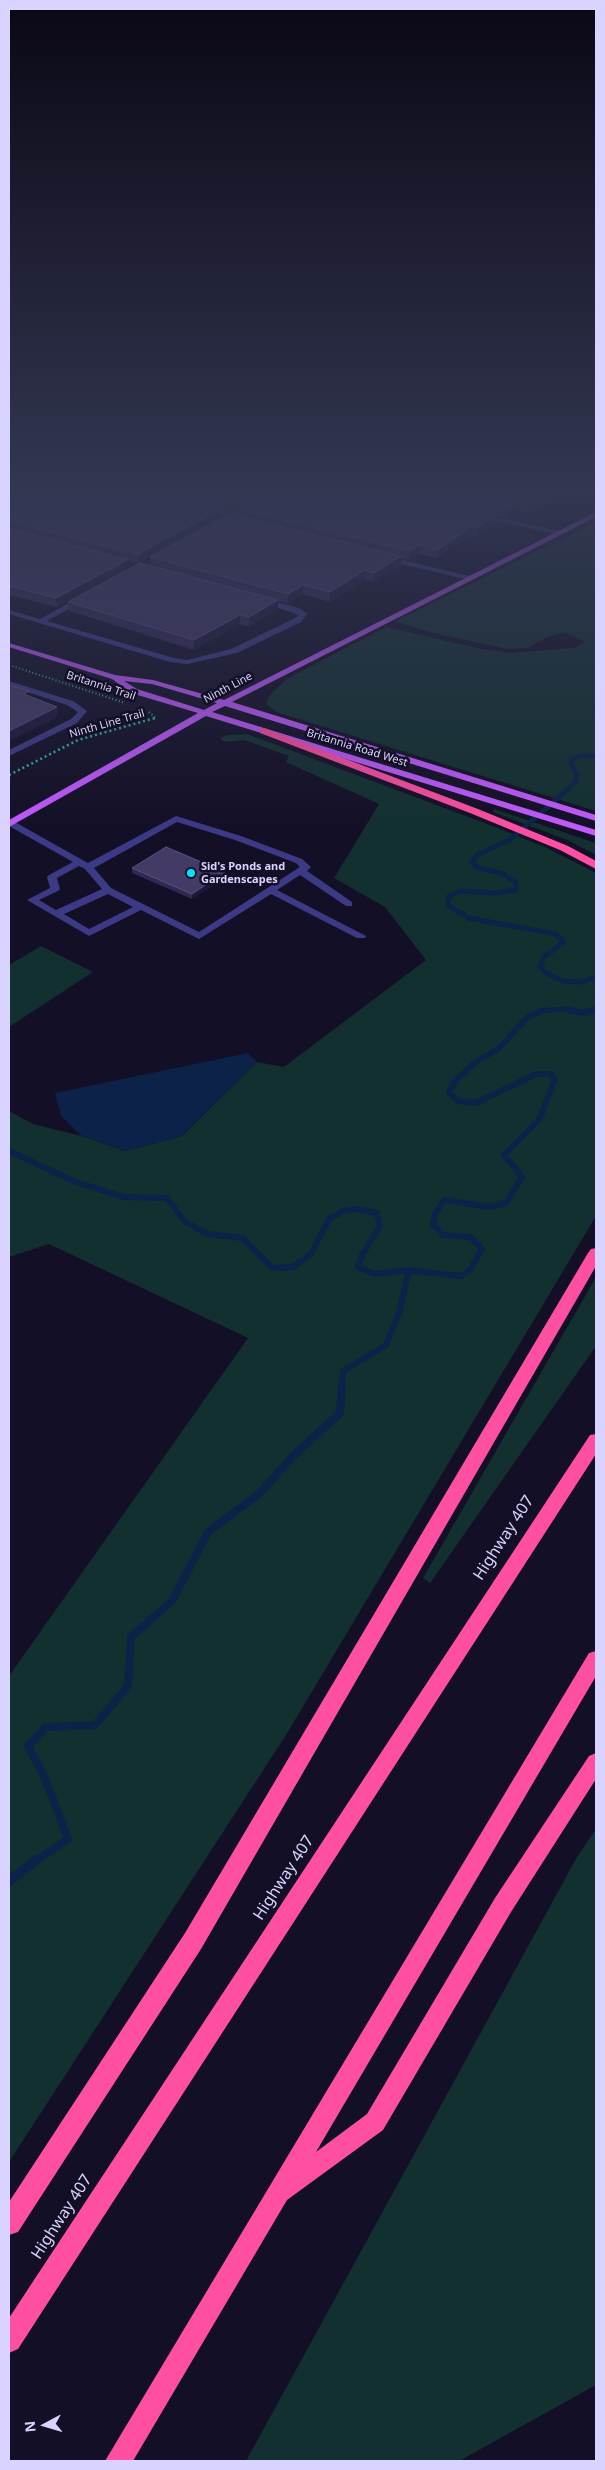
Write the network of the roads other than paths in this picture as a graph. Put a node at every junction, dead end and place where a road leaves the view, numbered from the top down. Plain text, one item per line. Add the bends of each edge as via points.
1 (74, 604) edge
2 (277, 604) edge
3 (418, 604) edge
4 (9, 612) edge
5 (42, 622) junction
6 (9, 645) edge
7 (114, 677) junction
8 (9, 683) edge
9 (224, 703) junction
10 (206, 712) junction
11 (264, 730) junction
12 (9, 753) edge
13 (596, 818) edge
14 (9, 823) edge
15 (594, 833) edge
16 (84, 865) junction
17 (596, 866) edge
18 (301, 871) junction
19 (108, 890) junction
20 (270, 890) junction
21 (349, 904) dead end
22 (140, 907) junction
23 (56, 914) junction
24 (361, 936) dead end
25 (596, 1253) edge
26 (596, 1440) edge
27 (596, 1659) edge
28 (596, 1762) edge
29 (280, 2193) junction
30 (9, 2223) edge
31 (9, 2340) edge
32 (118, 2461) edge

1 - 5 street
2 - 5 street via 303,614 298,620 234,651 187,662
3 - 9 main road, Ninth Line
4 - 5 street
6 - 7 main road, Britannia Road West
7 - 9 main road, Britannia Road West via 153,682
7 - 10 main road, Britannia Road West via 134,690
8 - 12 street via 70,703 83,711 74,721
9 - 10 main road, Ninth Line
9 - 13 main road, Britannia Road West
10 - 11 main road, Britannia Road West
10 - 14 main road, Ninth Line
11 - 15 main road, Britannia Road West
11 - 17 highway via 474,811 564,848
14 - 16 street
16 - 18 street via 176,819 299,861 306,867
16 - 19 street
16 - 23 street via 52,877 55,889 32,900
18 - 20 street
18 - 21 street
19 - 22 street
19 - 23 street
20 - 22 street via 199,936
20 - 24 street
22 - 23 street via 89,933
25 - 30 highway via 193,1941
26 - 31 highway, Highway 407
27 - 29 highway
28 - 29 highway via 503,1905 375,2122
29 - 32 highway

